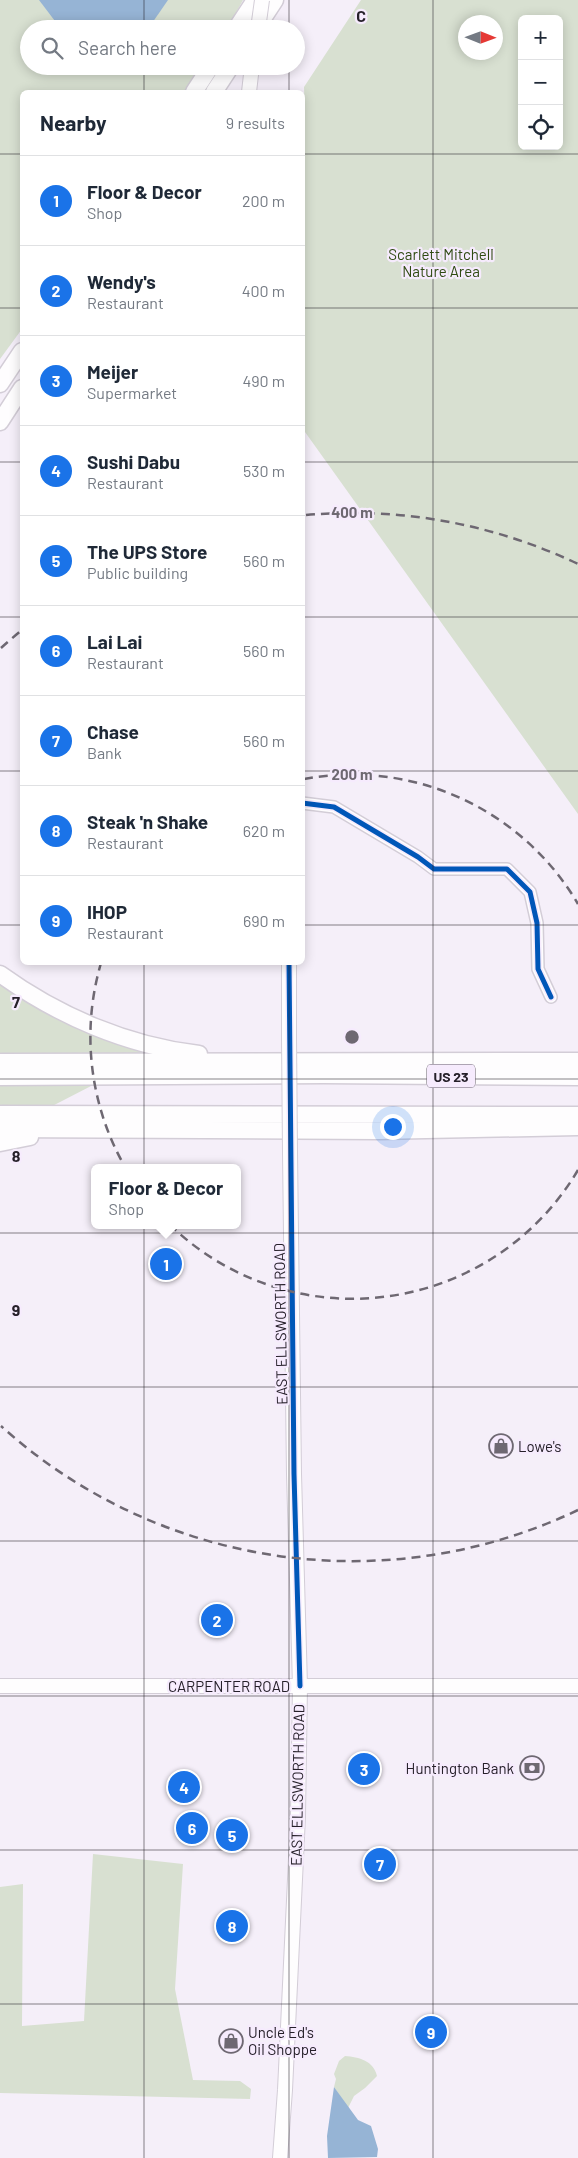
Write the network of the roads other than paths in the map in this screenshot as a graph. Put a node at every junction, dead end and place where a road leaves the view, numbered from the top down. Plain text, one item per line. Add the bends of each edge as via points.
1 (255, 0) edge
2 (262, 0) edge
3 (275, 0) edge
4 (242, 20) edge
5 (259, 20) edge
6 (263, 20) edge
7 (205, 75) edge
8 (225, 75) edge
9 (251, 75) edge
10 (195, 90) edge
11 (215, 90) edge
12 (248, 90) edge
13 (20, 339) edge
14 (20, 354) edge
15 (0, 366) edge
16 (0, 384) edge
17 (20, 391) edge
18 (0, 422) edge
19 (305, 802) edge
20 (289, 965) edge
21 (0, 974) edge
22 (551, 997) dead end
23 (578, 1061) edge
24 (0, 1062) edge
25 (254, 1062) junction
26 (0, 1077) edge
27 (578, 1077) edge
28 (0, 1114) edge
29 (578, 1115) edge
30 (578, 1127) edge
31 (0, 1129) edge
32 (79, 1131) junction
33 (0, 1142) edge
34 (0, 1686) edge
35 (300, 1686) junction
36 (578, 1686) edge
37 (280, 2158) edge

1 - 4 highway
2 - 5 main road, bridge
3 - 6 highway
7 - 10 highway
8 - 11 highway
9 - 12 main road
13 - 15 highway
14 - 16 highway
17 - 18 highway
19 - 22 street via 334,807 434,869 507,869 530,892 537,923 538,969
20 - 35 main road, EAST ELLSWORTH ROAD, bridge via 294,1474
21 - 25 highway via 26,993 78,1020 122,1037 187,1053
23 - 25 highway
24 - 25 highway
26 - 27 highway, US 23
28 - 29 highway
30 - 32 highway via 378,1132
31 - 32 highway
32 - 33 highway
34 - 35 main road, CARPENTER ROAD
35 - 36 main road, CARPENTER ROAD
35 - 37 main road, EAST ELLSWORTH ROAD via 298,1816

